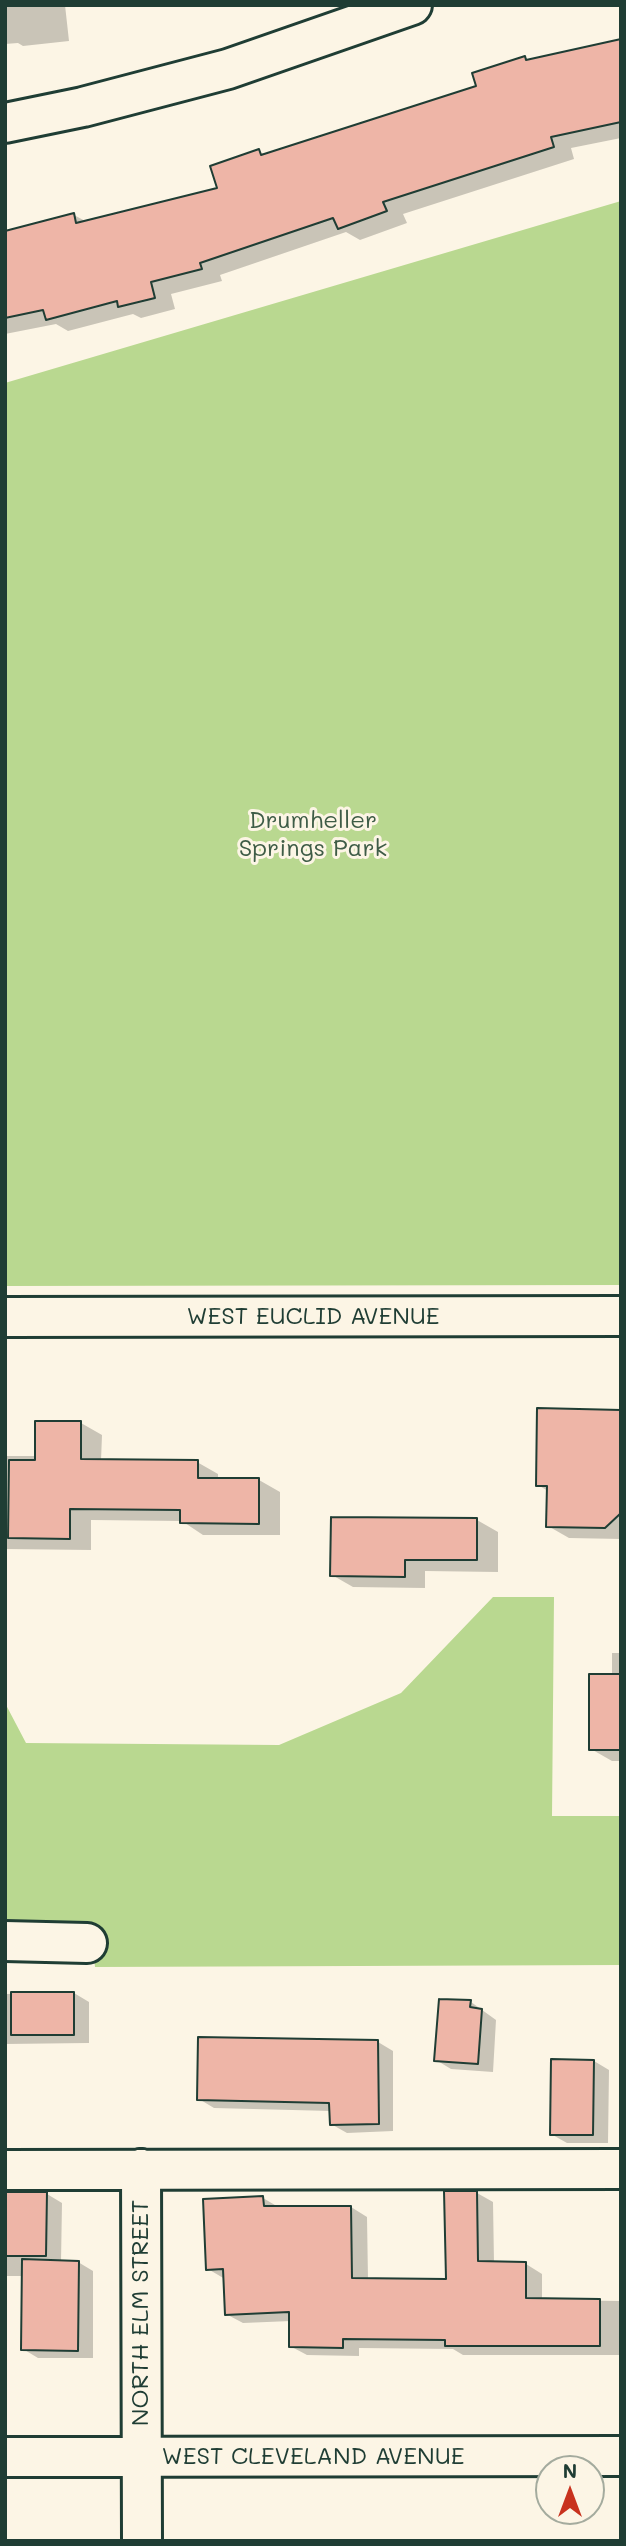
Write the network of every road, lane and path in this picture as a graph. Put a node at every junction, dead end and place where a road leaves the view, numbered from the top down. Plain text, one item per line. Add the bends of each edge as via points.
1 (412, 5) edge
2 (5, 123) edge
3 (5, 1317) edge
4 (621, 1317) edge
5 (5, 1941) edge
6 (87, 1943) dead end
7 (141, 2169) junction
8 (621, 2169) edge
9 (5, 2170) edge
10 (621, 2456) edge
11 (5, 2457) edge
12 (142, 2458) junction
13 (142, 2541) edge

1 - 2 street via 228,69
3 - 4 street, WEST EUCLID AVENUE
5 - 6 street
7 - 8 street
7 - 9 street
7 - 12 street, NORTH ELM STREET
10 - 12 street, WEST CLEVELAND AVENUE
11 - 12 street, WEST CLEVELAND AVENUE
12 - 13 street, NORTH ELM STREET

